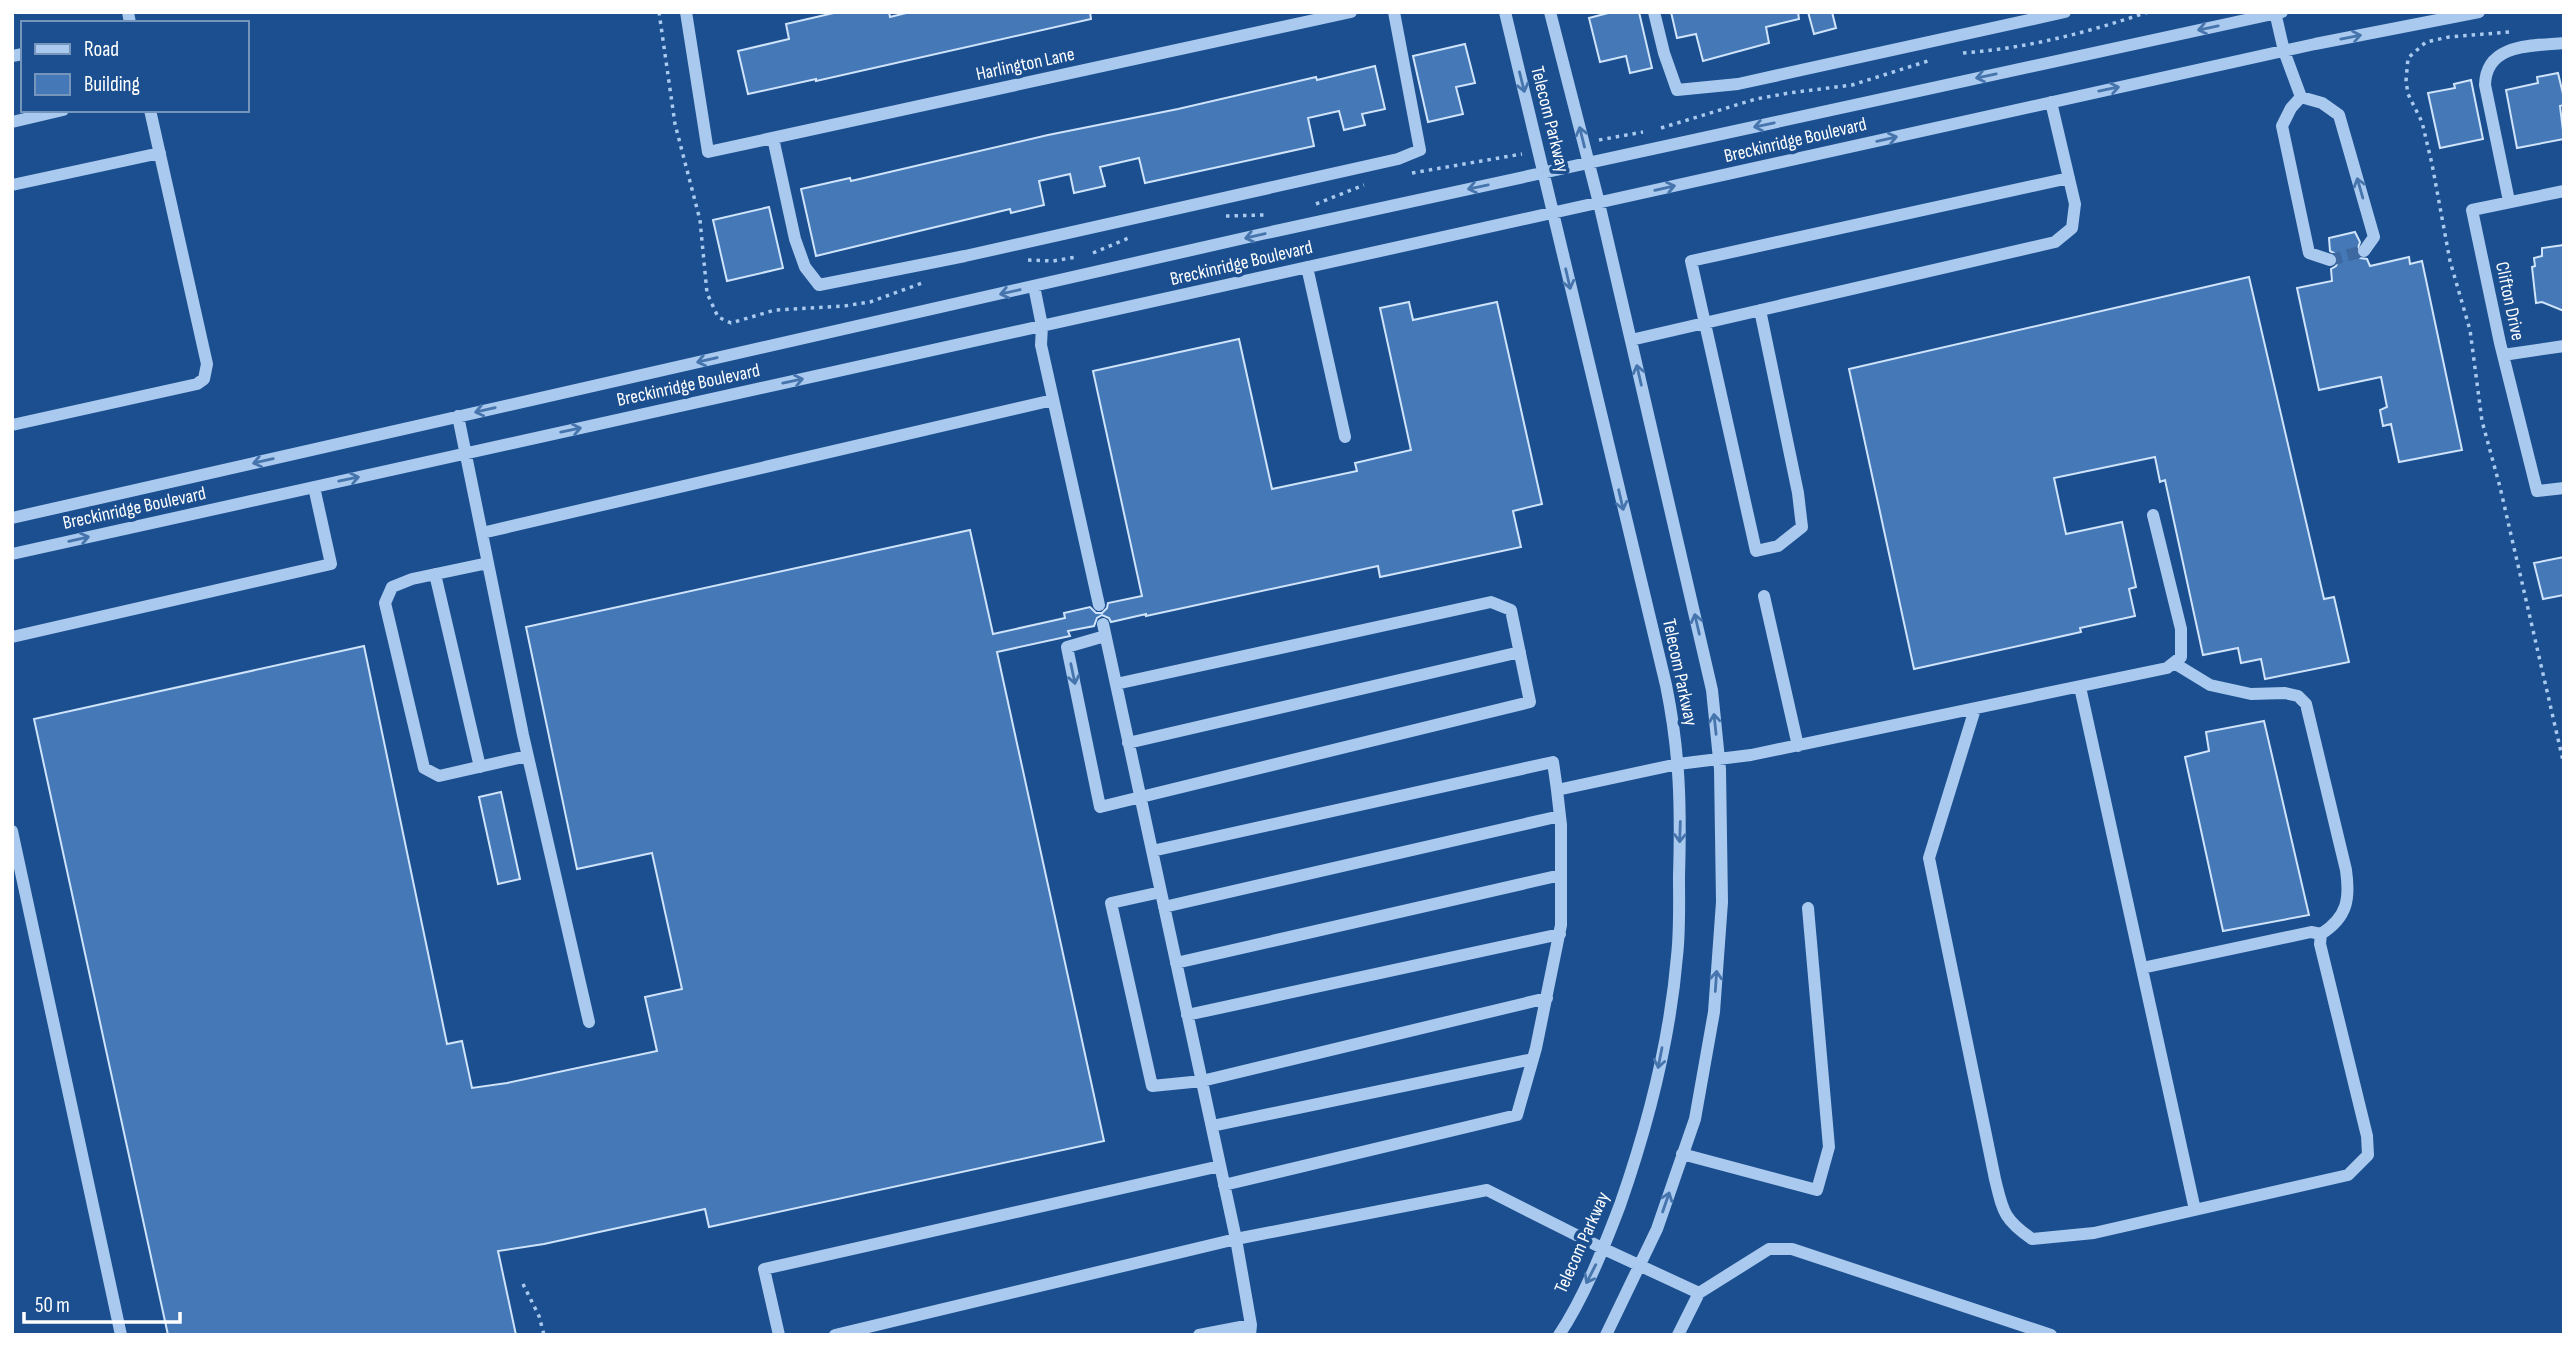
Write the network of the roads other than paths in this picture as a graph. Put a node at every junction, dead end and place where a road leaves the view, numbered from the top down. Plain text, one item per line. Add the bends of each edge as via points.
1 (686, 12) edge
2 (1351, 12) edge
3 (1394, 12) edge
4 (1505, 12) edge
5 (1550, 12) edge
6 (1654, 12) edge
7 (2065, 12) edge
8 (2479, 12) edge
9 (2277, 13) edge
10 (2564, 43) edge
11 (2284, 51) junction
12 (2301, 97) junction
13 (2051, 102) junction
14 (54, 112) edge
15 (150, 112) edge
16 (12, 122) edge
17 (773, 138) junction
18 (160, 153) junction
19 (1588, 164) junction
20 (1544, 173) junction
21 (2069, 178) junction
22 (12, 185) edge
23 (2564, 191) edge
24 (2509, 201) junction
25 (1599, 203) junction
26 (1553, 212) junction
27 (2364, 251) dead end
28 (2330, 260) dead end
29 (1307, 267) junction
30 (1034, 286) junction
31 (1760, 310) junction
32 (1707, 322) junction
33 (1042, 326) junction
34 (1631, 340) junction
35 (2564, 346) edge
36 (2503, 355) junction
37 (1054, 400) junction
38 (458, 416) junction
39 (12, 425) edge
40 (1346, 437) dead end
41 (466, 453) junction
42 (314, 487) junction
43 (2564, 488) edge
44 (2153, 515) dead end
45 (12, 518) edge
46 (482, 533) junction
47 (12, 554) edge
48 (488, 563) junction
49 (435, 574) junction
50 (1764, 596) dead end
51 (1098, 605) dead end
52 (12, 637) edge
53 (1520, 652) junction
54 (2174, 663) junction
55 (1116, 684) junction
56 (2080, 687) junction
57 (1975, 709) junction
58 (1128, 743) junction
59 (1798, 746) junction
60 (527, 756) junction
61 (1719, 757) junction
62 (1678, 764) junction
63 (480, 767) junction
64 (1558, 790) junction
65 (1141, 799) junction
66 (1560, 816) junction
67 (12, 831) edge
68 (1152, 851) junction
69 (1561, 875) junction
70 (1160, 892) junction
71 (1164, 907) junction
72 (1808, 908) dead end
73 (1560, 933) junction
74 (2321, 934) junction
75 (1176, 963) junction
76 (2142, 968) junction
77 (1546, 998) junction
78 (1188, 1015) junction
79 (589, 1023) dead end
80 (1533, 1059) junction
81 (1202, 1081) junction
82 (1212, 1126) junction
83 (1682, 1154) junction
84 (1220, 1166) junction
85 (1224, 1185) junction
86 (2195, 1210) junction
87 (1236, 1239) junction
88 (1604, 1249) junction
89 (1640, 1265) junction
90 (1699, 1293) junction
91 (1250, 1330) edge
92 (121, 1335) edge
93 (779, 1335) edge
94 (835, 1335) edge
95 (1199, 1335) edge
96 (1559, 1335) edge
97 (1606, 1335) edge
98 (1678, 1335) edge
99 (2051, 1335) edge

1 - 17 street, Harlington Lane via 708,152
2 - 17 street, Harlington Lane
3 - 17 street via 1420,150 1398,159 965,256 819,285 805,267 794,239
4 -> 20 street, Telecom Parkway
19 -> 5 street, Telecom Parkway
6 - 7 street via 1677,90 1738,84
11 -> 8 street, Breckinridge Boulevard
9 - 11 street
9 -> 19 street, Breckinridge Boulevard
10 - 24 street via 2525,46 2505,53 2491,60 2485,72
11 - 12 street
13 -> 11 street, Breckinridge Boulevard
27 -> 12 street via 2374,237 2339,114
12 - 28 street via 2282,126 2309,253
13 - 21 street
25 -> 13 street, Breckinridge Boulevard
14 - 16 street
15 - 18 street
18 - 22 street
18 - 39 street via 207,364 204,379
19 - 20 street, Breckinridge Boulevard
19 - 25 street, Telecom Parkway
20 - 26 street, Telecom Parkway
20 -> 30 street, Breckinridge Boulevard
21 - 31 street via 2075,204 2072,228 2056,242
21 - 32 street via 1692,261
23 - 24 street, Clifton Drive
24 - 36 street, Clifton Drive via 2472,210
25 - 26 street, Breckinridge Boulevard
25 - 34 street, Telecom Parkway
26 - 29 street, Breckinridge Boulevard
26 -> 62 street, Telecom Parkway via 1666,685
29 - 33 street, Breckinridge Boulevard
29 - 40 street
30 - 33 street
30 -> 38 street, Breckinridge Boulevard
31 - 32 street
31 - 32 street via 1802,527 1778,546 1756,551
32 - 34 street
33 - 37 street via 1041,345
41 -> 33 street, Breckinridge Boulevard
61 -> 34 street, Telecom Parkway via 1712,690
35 - 36 street
36 - 43 street, Clifton Drive via 2537,491
37 - 46 street
37 - 51 street
38 - 41 street
38 -> 45 street, Breckinridge Boulevard
42 -> 41 street, Breckinridge Boulevard
41 - 46 street
47 -> 42 street, Breckinridge Boulevard
42 - 52 street via 331,564
44 - 54 street via 2181,629 2181,657
46 - 48 street
48 - 49 street
48 - 60 street
49 - 63 street
49 - 63 street via 392,587 386,603 394,641 424,768 439,776
50 - 59 street
53 - 55 street via 1511,610 1491,602
53 - 58 street
53 - 65 street via 1530,702
54 - 56 street
54 - 74 street via 2210,685 2251,694 2285,693 2306,704 2350,894 2342,913
55 - 58 street
55 -> 65 street via 1104,630 1067,647 1100,807
56 - 57 street
56 - 76 street
57 - 59 street
57 - 86 street via 1929,858 2002,1209 2012,1225 2032,1239 2094,1233
58 - 65 street
59 - 61 street
60 - 63 street
60 - 79 street
61 - 62 street
83 -> 61 street, Telecom Parkway via 1695,1119 1714,1012 1722,902
62 - 64 street
62 -> 88 street, Telecom Parkway via 1677,955 1670,1009 1649,1115
64 - 66 street
64 - 68 street via 1553,762
65 - 68 street
66 - 69 street
66 - 71 street
67 - 92 street
68 - 70 street
69 - 73 street
69 - 75 street
70 - 71 street
70 - 81 street via 1111,903 1152,1086
71 - 75 street
72 - 83 street via 1829,1147 1817,1190
73 - 77 street
73 - 78 street
74 - 76 street via 2311,932
74 - 86 street via 2368,1155 2348,1175
75 - 78 street
76 - 86 street
77 - 80 street
77 - 81 street
78 - 81 street
80 - 82 street
80 - 85 street via 1517,1115
81 - 82 street
82 - 84 street
89 -> 83 street, Telecom Parkway
84 - 85 street
84 - 93 street via 764,1269
85 - 87 street
87 - 88 street via 1488,1190
87 - 91 street
87 - 94 street
88 - 89 street
88 -> 96 street, Telecom Parkway
89 - 90 street
89 - 97 street, Telecom Parkway
90 - 98 street
90 - 99 street via 1769,1249 1791,1248
91 - 95 street

